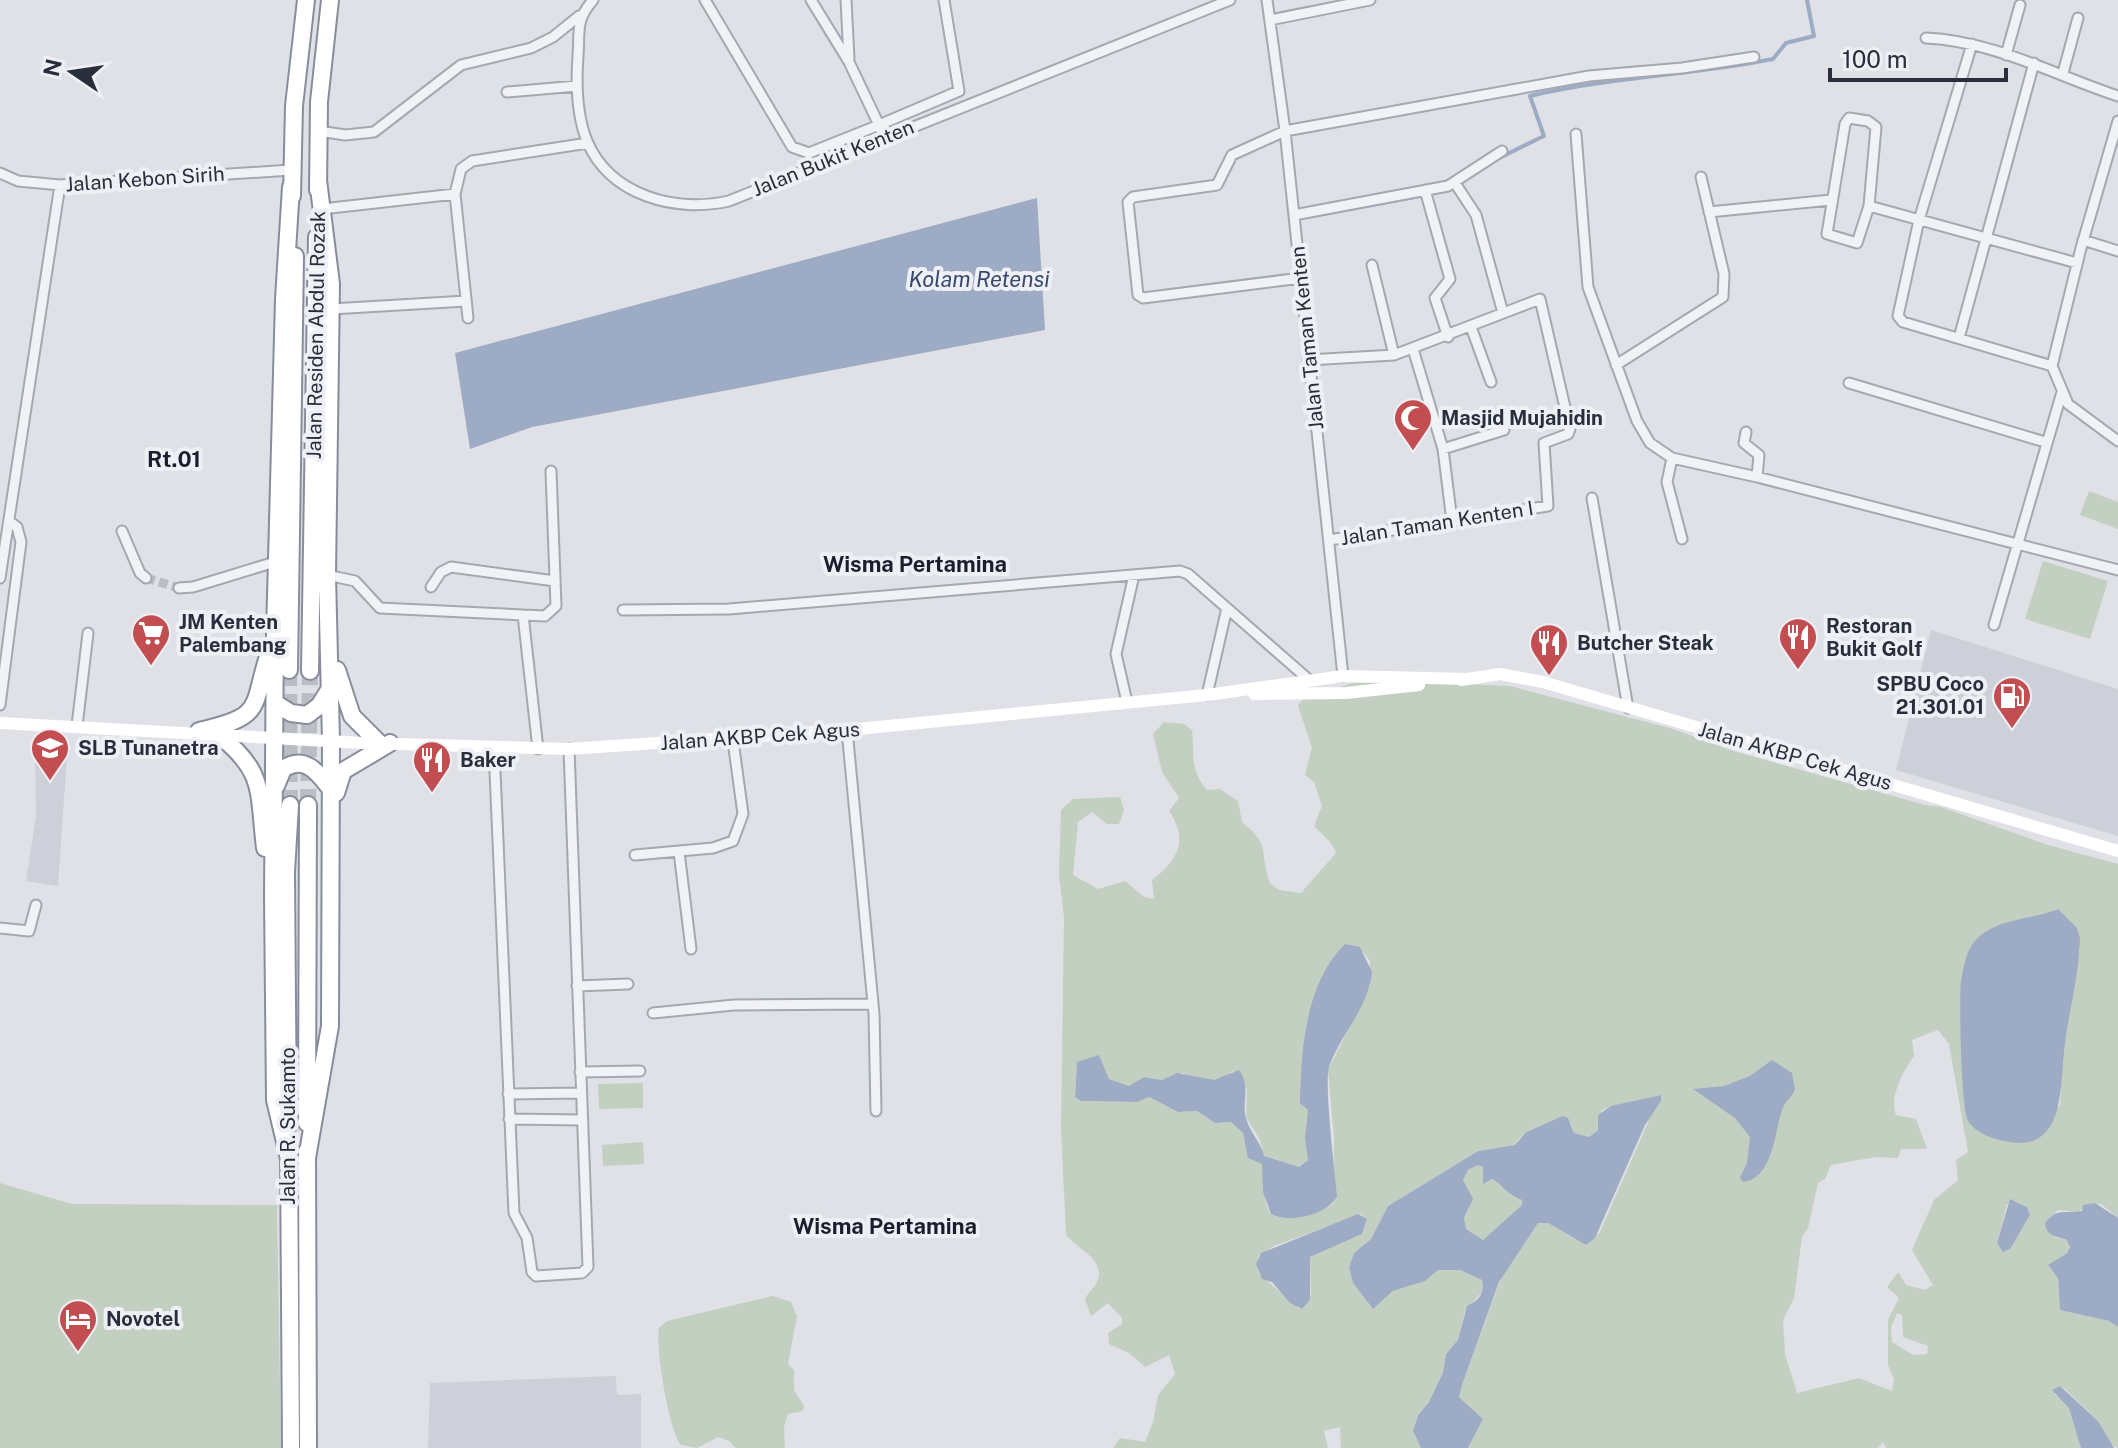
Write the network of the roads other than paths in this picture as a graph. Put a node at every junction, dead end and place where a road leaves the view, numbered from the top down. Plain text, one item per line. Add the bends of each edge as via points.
1 (306, 0) edge
2 (330, 0) edge
3 (593, 0) edge
4 (705, 0) edge
5 (811, 0) edge
6 (846, 0) edge
7 (944, 0) edge
8 (1230, 0) edge
9 (1267, 0) edge
10 (1370, 0) edge
11 (2020, 5) dead end
12 (579, 16) junction
13 (2078, 18) dead end
14 (1270, 20) junction
15 (1926, 38) dead end
16 (1972, 44) junction
17 (2006, 55) junction
18 (1754, 57) dead end
19 (849, 62) junction
20 (2034, 63) junction
21 (2063, 73) junction
22 (577, 86) junction
23 (507, 92) dead end
24 (2118, 96) edge
25 (2118, 121) edge
26 (879, 125) junction
27 (319, 131) junction
28 (1285, 131) junction
29 (1576, 134) dead end
30 (884, 138) junction
31 (588, 143) junction
32 (1502, 151) dead end
33 (0, 173) edge
34 (1701, 177) dead end
35 (291, 178) junction
36 (318, 180) junction
37 (1456, 184) junction
38 (60, 185) junction
39 (1425, 190) junction
40 (455, 194) junction
41 (1831, 200) junction
42 (1869, 206) junction
43 (322, 209) junction
44 (1709, 212) junction
45 (1294, 215) junction
46 (1919, 220) junction
47 (1986, 239) junction
48 (2083, 240) junction
49 (2118, 251) edge
50 (2077, 263) junction
51 (1372, 265) dead end
52 (1301, 278) junction
53 (466, 301) junction
54 (331, 309) junction
55 (1503, 313) junction
56 (468, 318) dead end
57 (1471, 327) junction
58 (1448, 337) junction
59 (1959, 338) junction
60 (1413, 349) junction
61 (1394, 355) junction
62 (1308, 360) junction
63 (1616, 365) junction
64 (2052, 366) junction
65 (1491, 382) dead end
66 (1849, 383) dead end
67 (2062, 392) junction
68 (1504, 430) dead end
69 (1746, 432) dead end
70 (2118, 441) edge
71 (2045, 442) junction
72 (1443, 449) junction
73 (1672, 458) junction
74 (551, 471) dead end
75 (1757, 477) junction
76 (1592, 498) dead end
77 (9, 521) junction
78 (1452, 521) junction
79 (122, 531) dead end
80 (1682, 539) dead end
81 (1329, 540) junction
82 (2018, 546) junction
83 (278, 561) junction
84 (2118, 570) edge
85 (327, 575) junction
86 (1134, 575) junction
87 (0, 578) edge
88 (146, 578) tunnel mouth
89 (555, 581) junction
90 (431, 587) dead end
91 (179, 588) tunnel mouth
92 (1227, 608) junction
93 (623, 610) dead end
94 (523, 615) junction
95 (327, 625) junction
96 (1994, 625) dead end
97 (88, 633) dead end
98 (275, 633) junction
99 (289, 670) tunnel mouth
100 (310, 671) tunnel mouth
101 (1343, 676) junction
102 (1308, 679) junction
103 (1469, 679) junction
104 (330, 688) junction
105 (1207, 695) junction
106 (1127, 702) junction
107 (275, 703) junction
108 (0, 705) edge
109 (1628, 708) junction
110 (0, 720) edge
111 (77, 726) junction
112 (847, 730) junction
113 (208, 732) junction
114 (275, 738) junction
115 (331, 741) junction
116 (733, 741) junction
117 (385, 743) junction
118 (494, 748) junction
119 (538, 749) junction
120 (569, 749) junction
121 (275, 787) junction
122 (329, 787) junction
123 (290, 805) tunnel mouth
124 (308, 805) tunnel mouth
125 (2118, 851) edge
126 (679, 852) junction
127 (332, 854) junction
128 (635, 855) dead end
129 (273, 897) junction
130 (36, 905) dead end
131 (0, 928) edge
132 (691, 949) dead end
133 (628, 984) dead end
134 (577, 986) junction
135 (873, 1004) junction
136 (653, 1013) dead end
137 (640, 1071) dead end
138 (580, 1072) junction
139 (581, 1093) junction
140 (508, 1094) junction
141 (876, 1111) dead end
142 (509, 1119) junction
143 (582, 1120) junction
144 (307, 1158) junction
145 (289, 1159) junction
146 (291, 1448) edge
147 (308, 1448) edge

1 - 35 highway, Jalan Residen Abdul Rozak
2 - 27 highway, Jalan Residen Abdul Rozak
3 - 12 street
4 - 26 street via 794,149 809,153
5 - 19 street
6 - 19 street
7 - 26 street via 959,91
8 - 30 street, Jalan Bukit Kenten
9 - 14 street, Jalan Taman Kenten
10 - 14 street
11 - 17 street
12 - 22 street
12 - 27 street via 531,48 461,65 374,132
13 - 21 street
14 - 28 street, Jalan Taman Kenten
15 - 16 street
16 - 17 street
16 - 46 street
17 - 20 street
18 - 28 street via 1589,76
19 - 26 street
20 - 21 street
20 - 47 street
21 - 24 street
22 - 23 street
22 - 31 street
25 - 48 street
26 - 30 street
27 - 36 highway, Jalan Residen Abdul Rozak
28 - 45 street, Jalan Taman Kenten
28 - 52 street via 1232,155 1217,185 1133,197 1127,207 1138,295 1143,298
29 - 63 street via 1588,287
30 - 31 street, Jalan Bukit Kenten via 707,206 667,204 635,191
31 - 40 street via 472,161 461,169
32 - 37 street
33 - 38 street, Jalan Kebon Sirih via 18,181
34 - 44 street
35 - 38 street, Jalan Kebon Sirih
35 - 83 highway
35 - 99 highway, Jalan Residen Abdul Rozak via 297,289
36 - 43 highway
36 - 100 highway, Jalan Residen Abdul Rozak
37 - 39 street
37 - 55 street via 1476,215
38 - 77 street
39 - 45 street
39 - 58 street via 1450,279 1435,298
40 - 43 street
40 - 53 street
41 - 42 street via 1827,234 1853,245
41 - 42 street via 1845,124 1849,118 1868,121 1878,134
41 - 44 street
42 - 46 street
43 - 54 highway
44 - 63 street via 1724,274 1723,297
45 - 52 street, Jalan Taman Kenten
46 - 47 street
46 - 59 street via 1898,316
47 - 50 street
47 - 59 street
48 - 49 street
48 - 50 street
50 - 64 street
51 - 61 street
52 - 62 street, Jalan Taman Kenten
53 - 54 street
53 - 56 street
54 - 85 highway
55 - 57 street
55 - 78 street, Jalan Taman Kenten I via 1540,299 1570,429 1544,443 1551,501 1545,507
57 - 58 street
57 - 65 street
58 - 60 street
59 - 64 street
60 - 61 street
60 - 72 street
61 - 62 street
62 - 81 street, Jalan Taman Kenten
63 - 73 street via 1643,433
64 - 67 street
66 - 71 street
67 - 70 street via 2068,404
67 - 71 street
68 - 72 street
69 - 75 street via 1744,443 1759,455
71 - 82 street
72 - 78 street
73 - 75 street
73 - 80 street via 1667,482
74 - 89 street
75 - 82 street
76 - 109 street
77 - 87 street
77 - 108 street via 21,542
78 - 81 street, Jalan Taman Kenten I
79 - 88 street
81 - 101 street, Jalan Taman Kenten
82 - 84 street
82 - 96 street
83 - 91 street
83 - 98 highway
85 - 94 street via 355,581 380,608
85 - 95 highway
86 - 92 street via 1185,573
86 - 93 street via 729,609
86 - 106 street via 1116,654
89 - 90 street via 451,567
89 - 94 street via 554,611
92 - 102 street
92 - 105 street
94 - 119 street
95 - 104 highway
95 - 117 highway via 349,710
97 - 111 street
98 - 107 highway
98 - 113 highway via 253,709
101 - 102 main road, Jalan AKBP Cek Agus
101 - 103 main road, Jalan AKBP Cek Agus
102 - 105 main road, Jalan AKBP Cek Agus
103 - 105 main road, Jalan AKBP Cek Agus via 1346,693
103 - 109 main road, Jalan AKBP Cek Agus via 1500,674
104 - 107 highway via 307,715
104 - 115 highway
105 - 106 main road, Jalan AKBP Cek Agus
106 - 112 main road, Jalan AKBP Cek Agus
107 - 114 highway
109 - 125 main road, Jalan AKBP Cek Agus
110 - 111 main road, Jalan AKBP Cek Agus
111 - 113 main road, Jalan AKBP Cek Agus
112 - 116 main road, Jalan AKBP Cek Agus
112 - 135 street
113 - 114 main road, Jalan AKBP Cek Agus
113 - 129 highway via 245,757 257,783
114 - 115 main road, Jalan AKBP Cek Agus
114 - 121 highway
115 - 117 main road, Jalan AKBP Cek Agus
115 - 122 highway
116 - 120 main road, Jalan AKBP Cek Agus
116 - 126 street via 742,801 739,831 727,845
117 - 118 main road, Jalan AKBP Cek Agus
117 - 127 highway via 340,776
118 - 119 main road, Jalan AKBP Cek Agus
118 - 140 street
119 - 120 main road, Jalan AKBP Cek Agus
120 - 134 street
121 - 122 highway via 283,769 299,763 311,766
121 - 129 highway
122 - 127 highway
123 - 145 highway, Jalan R. Sukamto
124 - 144 highway, Jalan R. Sukamto
126 - 128 street
126 - 132 street
127 - 144 highway via 330,1026
129 - 145 highway via 275,1100
130 - 131 street via 29,931
133 - 134 street
134 - 138 street
135 - 136 street via 734,1005
135 - 141 street
137 - 138 street
138 - 139 street
139 - 140 street
139 - 143 street
140 - 142 street
142 - 143 street
142 - 143 street via 514,1213 527,1238 536,1276 582,1273 588,1267
144 - 147 highway, Jalan R. Sukamto
145 - 146 highway, Jalan R. Sukamto

